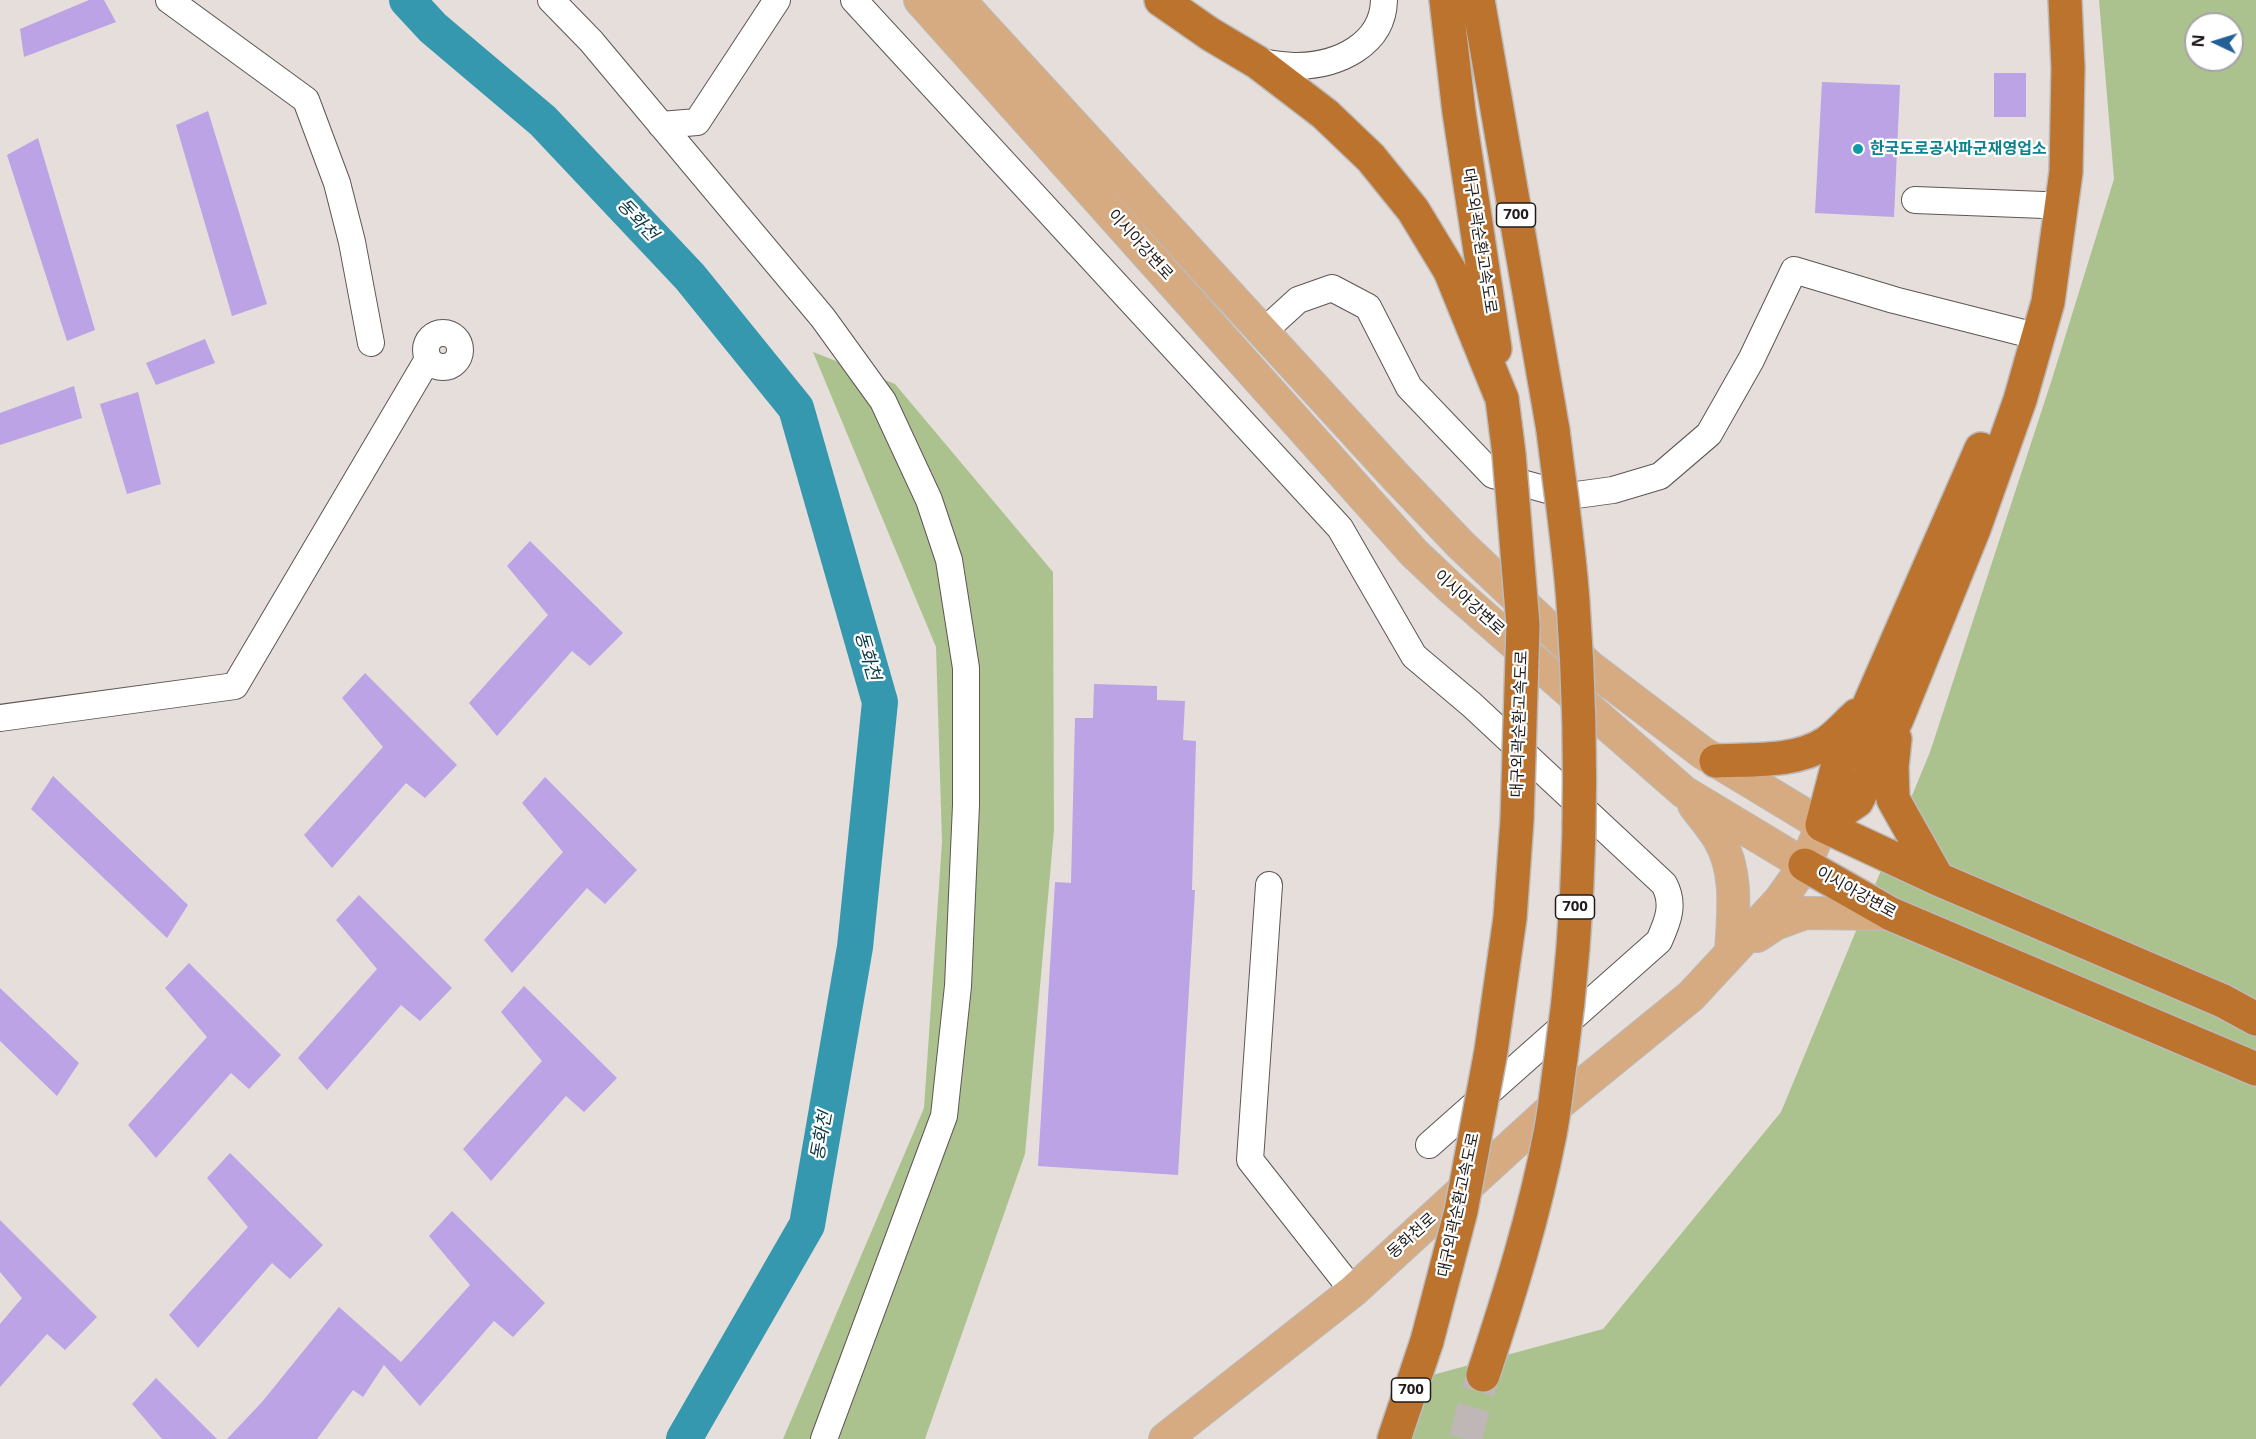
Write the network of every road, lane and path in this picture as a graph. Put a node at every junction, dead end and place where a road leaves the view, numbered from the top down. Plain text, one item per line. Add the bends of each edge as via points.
1 (169, 0) edge
2 (777, 0) edge
3 (854, 0) edge
4 (920, 0) edge
5 (959, 0) edge
6 (1161, 0) edge
7 (1384, 0) edge
8 (1446, 0) edge
9 (1478, 0) edge
10 (2046, 0) edge
11 (2065, 0) edge
12 (552, 2) edge
13 (1257, 62) junction
14 (661, 125) junction
15 (1915, 200) dead end
16 (2044, 204) junction
17 (1263, 332) junction
18 (2019, 332) junction
19 (371, 343) dead end
20 (428, 358) dead end
21 (1502, 399) junction
22 (1882, 713) junction
23 (0, 718) edge
24 (1716, 761) junction
25 (1684, 792) junction
26 (1822, 825) junction
27 (1805, 865) junction
28 (1938, 879) junction
29 (1269, 885) dead end
30 (1891, 914) junction
31 (1731, 952) junction
32 (2256, 1018) edge
33 (2256, 1069) edge
34 (1429, 1145) dead end
35 (1353, 1291) junction
36 (1483, 1374) tunnel mouth
37 (824, 1439) edge
38 (1165, 1439) edge
39 (1394, 1439) edge

1 - 19 street via 306,100 337,183
2 - 14 street via 697,122
3 - 34 street via 1340,528 1414,657 1472,705 1664,884 1670,895 1669,917 1659,941
4 - 25 main road, 이시아강변로 via 1414,553
5 - 17 main road, 이시아강변로
6 - 13 highway
7 - 13 street via 1377,29 1364,45 1346,56 1298,66
8 - 21 highway, 대구외곽순환고속도로 / 700
9 - 36 highway, 700, bridge via 1553,430 1573,601 1580,757 1578,869 1570,976 1550,1132 1505,1307
10 - 16 highway via 2049,116
11 - 22 highway via 2066,172 2048,302 2020,400 1974,529
12 - 14 street via 591,41
13 - 21 highway via 1325,114 1371,158 1413,210 1450,271
14 - 37 street via 823,318 883,401 929,500 949,560 966,668 966,805 958,986 944,1116
15 - 16 street
16 - 18 highway
17 - 18 street via 1298,300 1332,288 1368,307 1409,387 1493,475 1569,496 1613,490 1660,476 1709,434 1751,360 1794,270
17 - 24 main road, 이시아강변로 via 1478,561 1590,667
18 - 22 highway via 1980,452
20 - 23 street via 235,686
21 - 39 highway, 대구외곽순환고속도로 / 700, bridge via 1523,625 1510,918 1491,1051 1461,1211 1427,1341
22 - 24 highway via 1795,756
22 - 26 highway via 1857,801
22 - 28 highway via 1892,767 1893,799
24 - 26 main road, 이시아강변로
25 - 27 main road, 이시아강변로
25 - 31 main road via 1719,839 1730,864 1734,898
26 - 27 main road
26 - 28 highway, 이시아강변로
27 - 30 highway, 이시아강변로
27 - 31 main road via 1780,900
28 - 32 highway, 이시아강변로
29 - 35 street via 1250,1160
30 - 31 main road via 1805,913 1775,924
30 - 33 highway, 이시아강변로
31 - 35 main road, 동화천로 via 1691,996 1545,1115
35 - 38 main road, 동화천로

